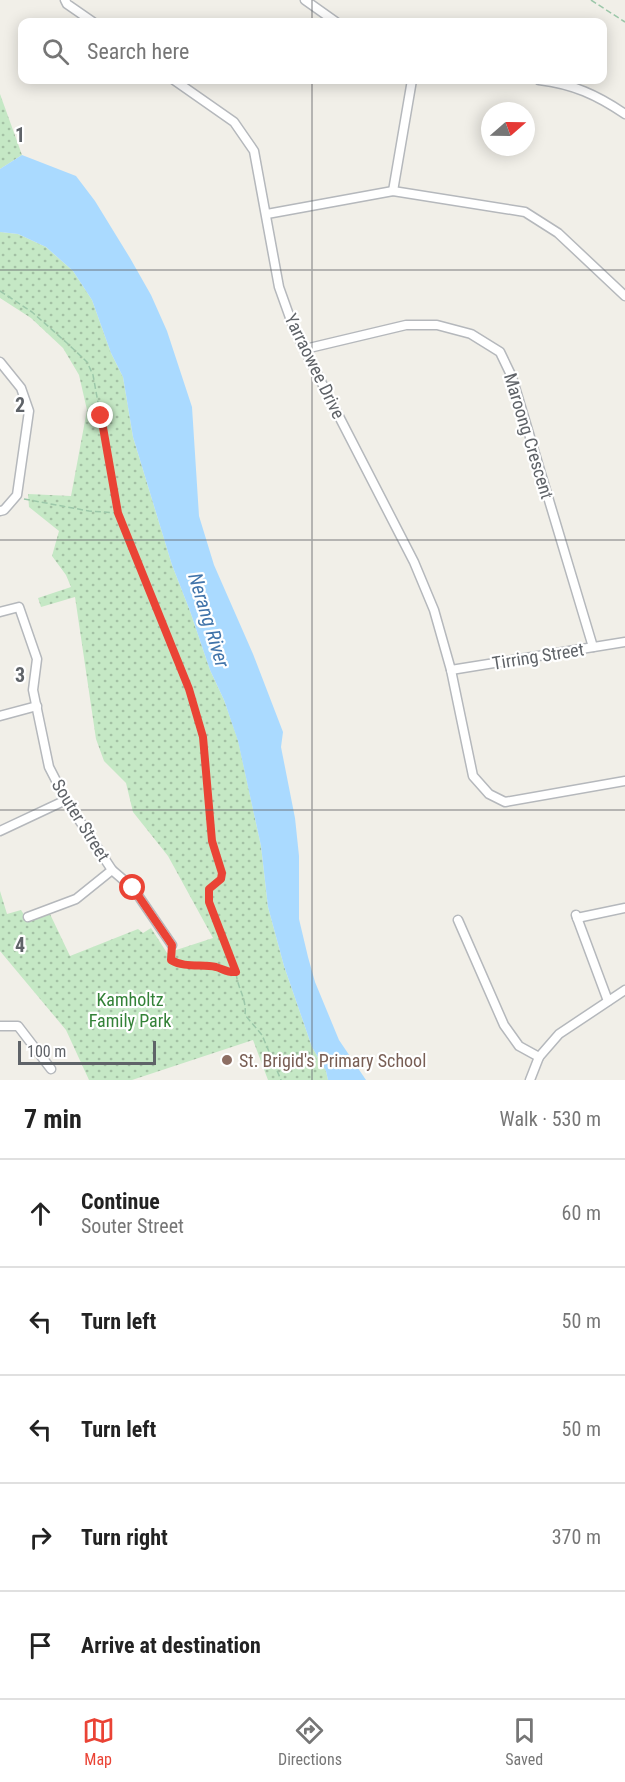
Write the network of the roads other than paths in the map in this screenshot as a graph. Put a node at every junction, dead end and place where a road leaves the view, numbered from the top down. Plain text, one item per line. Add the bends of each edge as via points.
1 (64, 0) edge
2 (304, 0) edge
3 (87, 18) edge
4 (330, 18) edge
5 (180, 84) edge
6 (411, 84) edge
7 (565, 84) edge
8 (625, 114) edge
9 (393, 191) junction
10 (267, 214) junction
11 (625, 296) edge
12 (305, 349) junction
13 (0, 362) edge
14 (0, 511) edge
15 (0, 612) edge
16 (625, 642) edge
17 (592, 647) junction
18 (451, 670) junction
19 (37, 706) junction
20 (0, 716) edge
21 (625, 781) edge
22 (66, 800) junction
23 (0, 831) edge
24 (112, 870) junction
25 (625, 908) edge
26 (28, 916) dead end
27 (458, 920) dead end
28 (172, 945) road end
29 (625, 990) edge
30 (608, 1001) junction
31 (0, 1026) edge
32 (539, 1057) junction
33 (51, 1069) dead end
34 (530, 1080) edge

1 - 3 street
2 - 4 street
5 - 10 street, Yarraowee Drive via 234,122 254,151
6 - 9 street
7 - 8 street
9 - 10 street
9 - 11 street via 525,212 558,233
10 - 12 street, Yarraowee Drive via 279,287
12 - 17 street, Maroong Crescent via 406,325 437,325 471,334 500,352 512,377
12 - 18 street, Yarraowee Drive via 414,562 434,610
13 - 14 street via 21,388 29,411 17,495
15 - 19 street, Souter Street via 19,607 37,659 33,690
16 - 17 street, Tirring Street
17 - 18 street, Tirring Street
18 - 21 street, Yarraowee Drive via 473,776 489,794 505,802
19 - 20 street
19 - 22 street, Souter Street via 49,767
22 - 23 street
22 - 24 street, Souter Street
24 - 26 street via 76,899
24 - 28 street, Souter Street via 133,888
25 - 30 street via 576,916
27 - 32 street via 504,1025 519,1046
29 - 30 street
30 - 32 street via 559,1034
31 - 33 street via 18,1026
32 - 34 street

